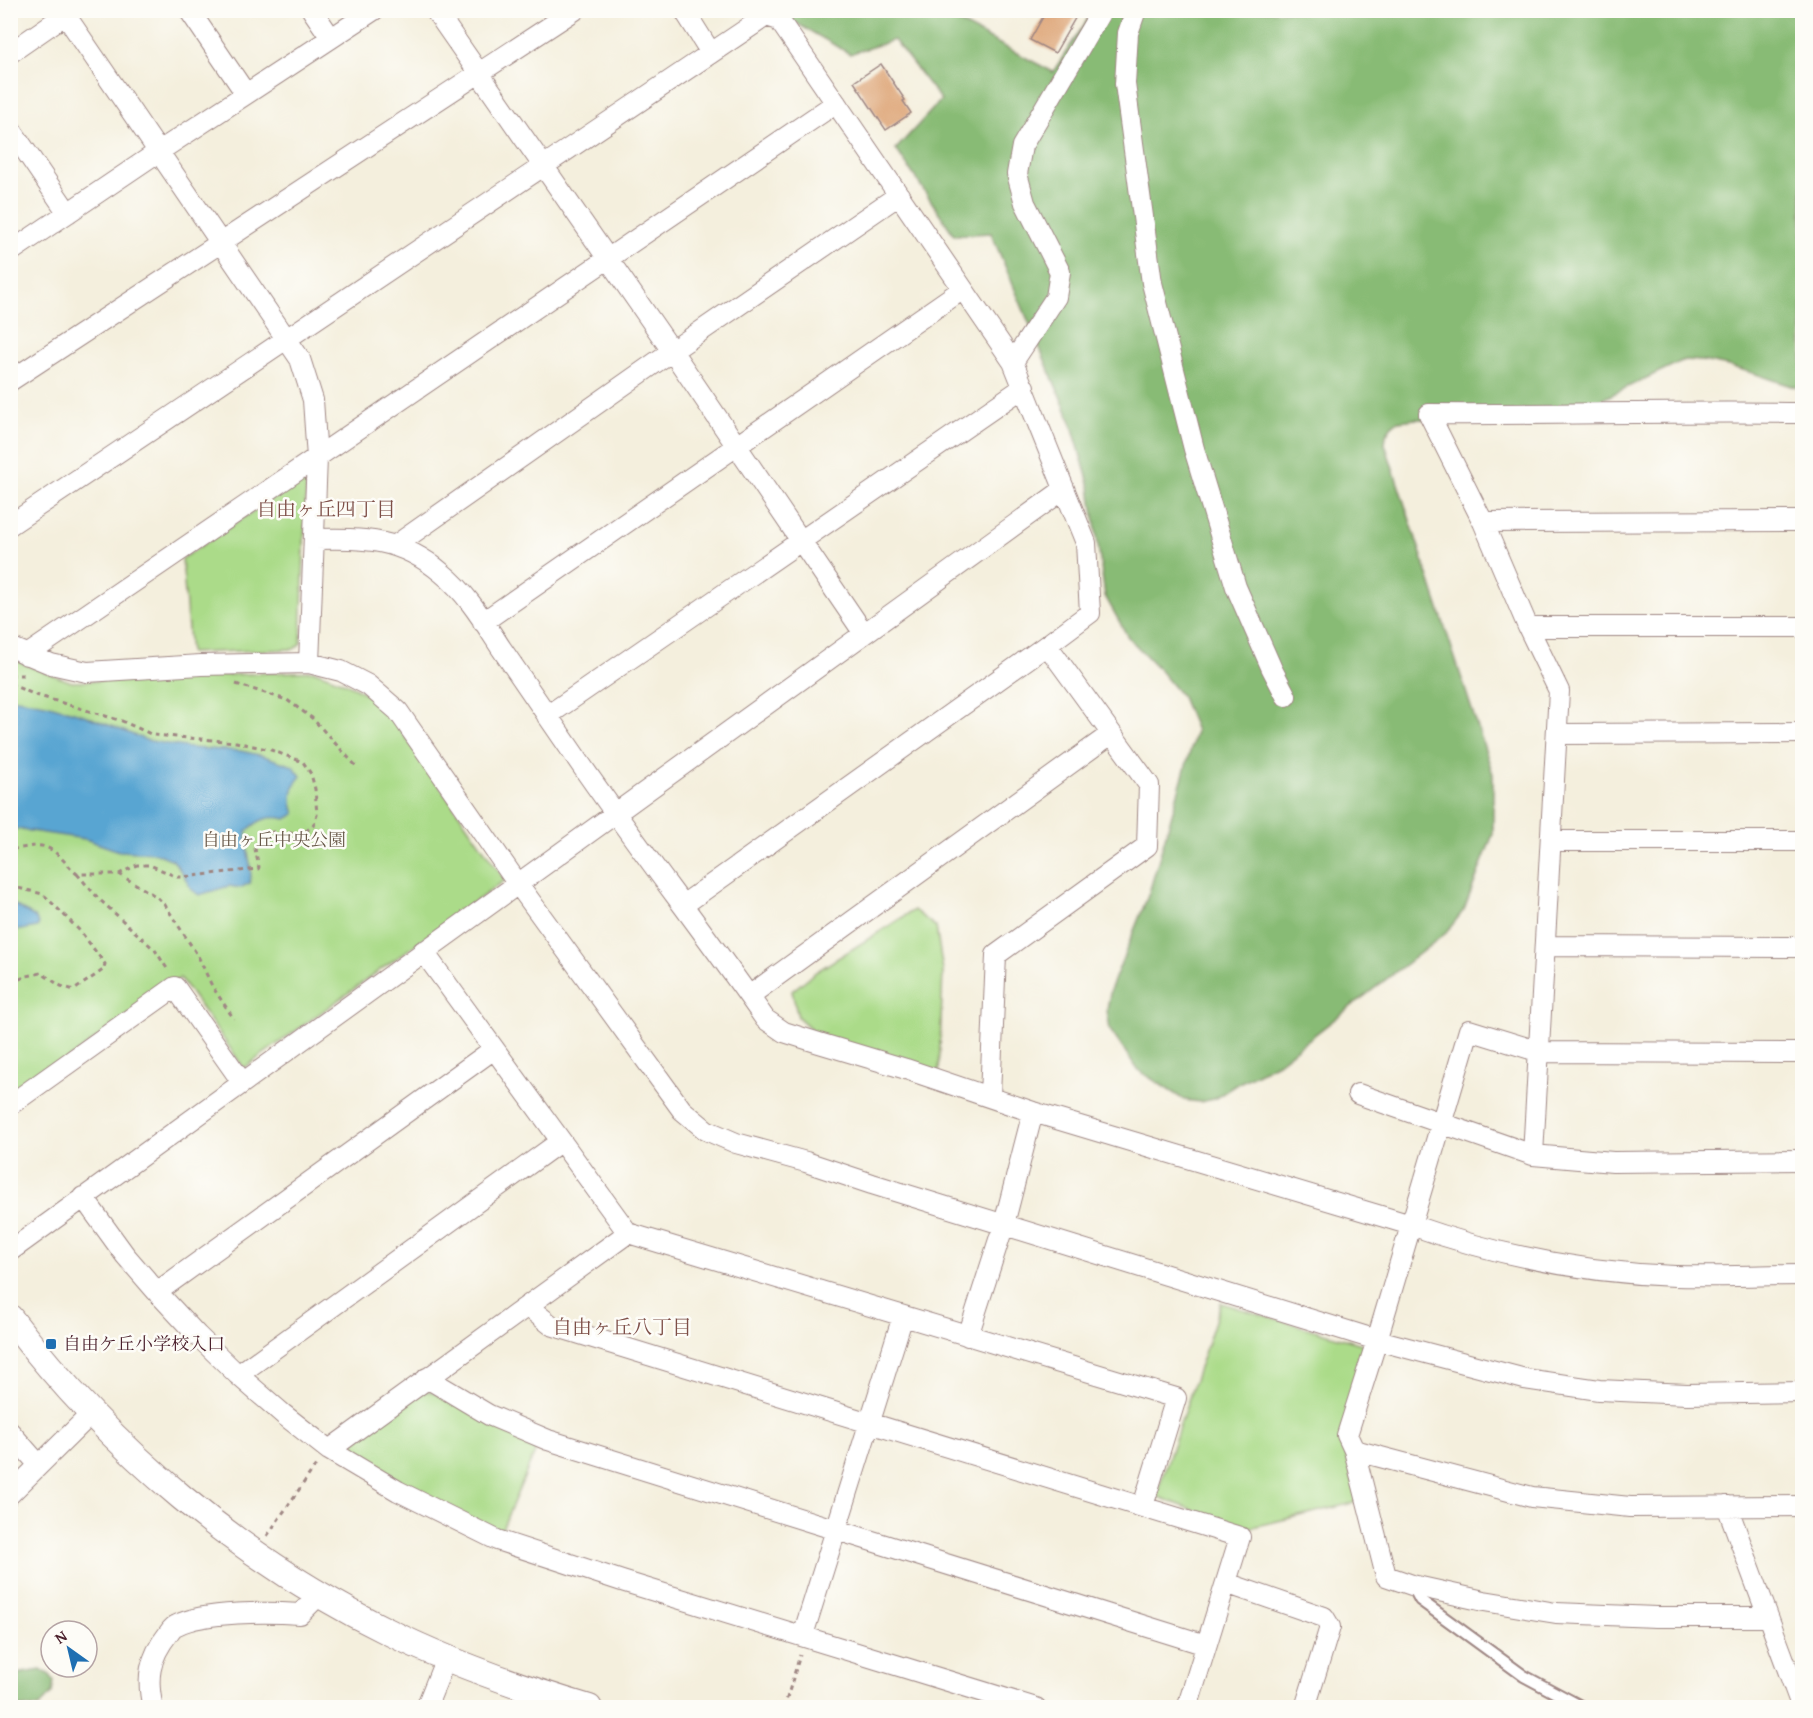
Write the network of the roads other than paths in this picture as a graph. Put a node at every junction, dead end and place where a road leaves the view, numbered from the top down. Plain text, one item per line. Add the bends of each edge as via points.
1 (189, 10) edge
2 (312, 10) edge
3 (374, 10) edge
4 (435, 10) edge
5 (575, 10) edge
6 (684, 10) edge
7 (1102, 10) edge
8 (1136, 10) edge
9 (66, 12) edge
10 (331, 38) junction
11 (10, 53) edge
12 (711, 53) junction
13 (480, 74) junction
14 (246, 94) junction
15 (836, 103) junction
16 (10, 128) edge
17 (158, 152) junction
18 (543, 166) junction
19 (899, 195) junction
20 (68, 213) junction
21 (222, 243) junction
22 (10, 252) edge
23 (608, 260) junction
24 (963, 289) junction
25 (287, 339) junction
26 (672, 351) junction
27 (1013, 362) junction
28 (10, 381) edge
29 (1024, 387) junction
30 (1803, 412) edge
31 (736, 446) junction
32 (317, 458) junction
33 (1063, 490) junction
34 (1803, 521) edge
35 (1483, 522) junction
36 (10, 525) edge
37 (314, 539) junction
38 (801, 540) junction
39 (396, 545) junction
40 (483, 622) junction
41 (1528, 627) junction
42 (1803, 627) edge
43 (863, 632) junction
44 (1047, 645) junction
45 (19, 651) edge
46 (309, 663) junction
47 (1286, 696) dead end
48 (547, 716) junction
49 (1803, 733) edge
50 (1111, 734) junction
51 (1558, 734) junction
52 (615, 815) junction
53 (1551, 841) junction
54 (1803, 841) edge
55 (518, 884) junction
56 (683, 905) junction
57 (1546, 946) junction
58 (1803, 947) edge
59 (423, 951) junction
60 (749, 996) junction
61 (494, 1049) junction
62 (1540, 1052) junction
63 (1803, 1053) edge
64 (242, 1082) junction
65 (1358, 1094) dead end
66 (990, 1096) junction
67 (10, 1105) edge
68 (1033, 1112) junction
69 (1442, 1123) junction
70 (561, 1141) junction
71 (1533, 1155) junction
72 (1803, 1160) edge
73 (83, 1197) junction
74 (1004, 1224) junction
75 (1411, 1225) junction
76 (628, 1233) junction
77 (10, 1251) edge
78 (1803, 1275) edge
79 (157, 1292) junction
80 (527, 1306) junction
81 (903, 1316) junction
82 (10, 1318) edge
83 (968, 1336) junction
84 (1377, 1340) junction
85 (238, 1375) junction
86 (427, 1378) junction
87 (1803, 1392) edge
88 (92, 1414) junction
89 (868, 1423) junction
90 (10, 1432) edge
91 (329, 1450) junction
92 (1354, 1450) junction
93 (39, 1466) junction
94 (10, 1494) edge
95 (1143, 1506) junction
96 (1727, 1506) junction
97 (1803, 1506) edge
98 (836, 1529) junction
99 (1226, 1582) junction
100 (1412, 1585) junction
101 (320, 1594) junction
102 (1768, 1617) junction
103 (804, 1636) junction
104 (1206, 1645) junction
105 (446, 1658) junction
106 (153, 1707) edge
107 (426, 1707) edge
108 (589, 1707) edge
109 (1036, 1707) edge
110 (1187, 1707) edge
111 (1305, 1707) edge
112 (1584, 1707) edge
113 (1802, 1707) edge

1 - 14 street
2 - 10 street
3 - 10 street
4 - 13 street
5 - 13 street
6 - 12 street
7 - 27 street via 1022,146 1017,174 1025,203 1060,272 1056,297
8 - 47 street via 1128,33 1125,84 1152,283 1194,449 1236,586
9 - 11 street
9 - 17 street
10 - 14 street
12 - 15 street via 766,16 779,20
12 - 18 street
13 - 18 street
13 - 21 street
14 - 17 street
15 - 19 street
15 - 23 street
16 - 20 street
17 - 20 street
17 - 21 street
18 - 23 street
18 - 25 street
19 - 24 street
19 - 26 street
20 - 22 street
21 - 25 street
21 - 28 street
23 - 26 street
23 - 32 street
24 - 27 street
24 - 31 street
25 - 32 street via 300,359 313,400
25 - 36 street
26 - 31 street
26 - 39 street
27 - 29 street
29 - 33 street
29 - 38 street
30 - 35 street via 1429,414
31 - 38 street
31 - 40 street
32 - 37 street
32 - 45 street
33 - 43 street
33 - 44 street via 1086,543 1090,613
34 - 35 street
35 - 41 street
37 - 39 street via 362,538
37 - 46 street
38 - 43 street
38 - 48 street
39 - 40 street via 442,573
40 - 48 street
41 - 42 street
41 - 51 street via 1559,691
43 - 52 street
44 - 50 street
44 - 56 street
45 - 46 street via 87,672
46 - 55 street via 341,671 368,685 398,711
48 - 52 street
49 - 51 street
50 - 60 street
50 - 66 street via 1149,785 1147,846 996,955
51 - 53 street
52 - 55 street
52 - 56 street
53 - 54 street
53 - 57 street
55 - 59 street
55 - 74 street via 682,1110 706,1130 736,1143
56 - 60 street
57 - 58 street
57 - 62 street
59 - 61 street
59 - 64 street
60 - 66 street via 765,1019 784,1032
61 - 70 street
61 - 79 street
62 - 63 street
62 - 69 street via 1469,1030
62 - 71 street
64 - 67 street via 175,987
64 - 73 street
65 - 69 street
66 - 68 street
68 - 74 street
68 - 75 street
69 - 71 street
69 - 75 street
70 - 76 street
70 - 85 street
71 - 72 street via 1613,1162
73 - 77 street
73 - 79 street
74 - 83 street
74 - 84 street
75 - 78 street via 1515,1257 1587,1268 1674,1276
75 - 84 street
76 - 80 street
76 - 81 street
79 - 85 street
80 - 86 street
80 - 89 street via 551,1325
81 - 83 street
81 - 89 street
82 - 88 street
83 - 95 street via 1176,1398
84 - 87 street via 1525,1379 1599,1390 1687,1394
84 - 92 street via 1347,1434
85 - 91 street
86 - 91 street
86 - 98 street via 489,1415 548,1440
88 - 93 street
88 - 101 street via 191,1506 255,1554
89 - 95 street
89 - 98 street
90 - 93 street
91 - 103 street via 398,1491 497,1540
92 - 96 street via 1532,1497 1630,1506
92 - 100 street via 1386,1576
93 - 94 street
95 - 99 street via 1240,1537
96 - 97 street
96 - 102 street
98 - 103 street
98 - 104 street
99 - 104 street
99 - 111 street via 1324,1617 1329,1627
100 - 102 street via 1556,1612
100 - 112 lane via 1420,1600 1524,1676
101 - 105 street via 388,1632
101 - 106 street via 300,1614 266,1612 194,1619 175,1625 151,1662
102 - 113 street
103 - 109 street
104 - 110 street
105 - 107 street
105 - 108 street

